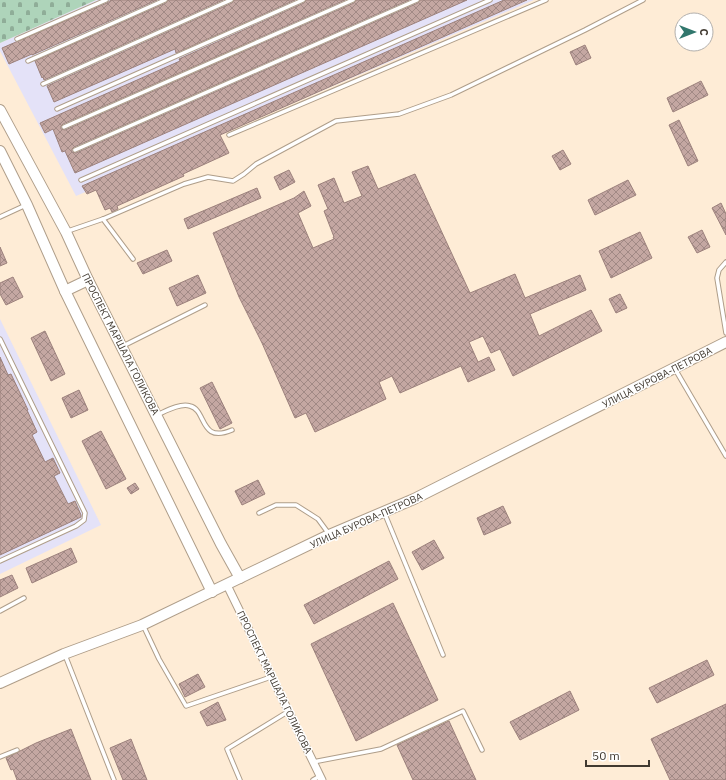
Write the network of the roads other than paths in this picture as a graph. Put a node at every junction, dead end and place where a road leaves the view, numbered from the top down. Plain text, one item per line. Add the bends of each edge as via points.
1 (106, 0) edge
2 (165, 0) edge
3 (231, 0) edge
4 (303, 0) edge
5 (353, 0) edge
6 (417, 0) edge
7 (490, 0) edge
8 (546, 0) edge
9 (644, 0) edge
10 (17, 39) dead end
11 (28, 60) dead end
12 (43, 84) dead end
13 (57, 109) dead end
14 (0, 110) edge
15 (64, 127) dead end
16 (229, 135) dead end
17 (75, 150) dead end
18 (1, 157) edge
19 (81, 180) dead end
20 (27, 205) junction
21 (0, 217) edge
22 (103, 218) junction
23 (66, 232) junction
24 (133, 259) dead end
25 (726, 262) edge
26 (88, 280) junction
27 (65, 291) junction
28 (205, 305) dead end
29 (726, 334) edge
30 (0, 339) edge
31 (726, 342) edge
32 (122, 347) junction
33 (674, 368) junction
34 (156, 415) junction
35 (232, 430) dead end
36 (726, 456) edge
37 (384, 511) junction
38 (259, 513) dead end
39 (329, 534) junction
40 (0, 561) edge
41 (240, 578) junction
42 (227, 585) junction
43 (212, 592) junction
44 (24, 598) dead end
45 (0, 611) edge
46 (142, 624) junction
47 (64, 654) junction
48 (443, 655) dead end
49 (272, 677) junction
50 (0, 683) edge
51 (289, 711) junction
52 (17, 750) dead end
53 (482, 750) dead end
54 (0, 757) edge
55 (313, 762) junction
56 (321, 778) edge
57 (114, 780) edge
58 (240, 780) edge
59 (313, 780) edge

1 - 10 lane
2 - 11 lane
3 - 12 lane
4 - 13 lane
5 - 15 lane
6 - 17 lane
7 - 19 lane
8 - 16 lane
9 - 22 lane via 451,95 398,114 336,121 256,164 233,181 208,176
14 - 23 main road, ПРОСПЕКТ МАРШАЛА ГОЛИКОВА
18 - 20 main road
20 - 21 lane
20 - 27 main road
22 - 23 lane
22 - 24 lane
23 - 26 main road, ПРОСПЕКТ МАРШАЛА ГОЛИКОВА
25 - 29 lane via 719,270 717,278
26 - 27 main road
26 - 32 main road, ПРОСПЕКТ МАРШАЛА ГОЛИКОВА
27 - 43 main road
28 - 32 lane
30 - 40 lane via 85,513 84,520 76,526
31 - 33 main road, УЛИЦА БУРОВА-ПЕТРОВА
32 - 34 main road, ПРОСПЕКТ МАРШАЛА ГОЛИКОВА
33 - 36 lane
33 - 37 main road, УЛИЦА БУРОВА-ПЕТРОВА via 421,496
34 - 35 lane via 188,405 195,408 206,427 213,432 222,434
34 - 41 main road, ПРОСПЕКТ МАРШАЛА ГОЛИКОВА
37 - 39 main road, УЛИЦА БУРОВА-ПЕТРОВА
37 - 48 lane
38 - 39 lane via 276,505 296,505 318,519
39 - 41 main road, УЛИЦА БУРОВА-ПЕТРОВА
41 - 42 main road, УЛИЦА БУРОВА-ПЕТРОВА
42 - 43 main road, УЛИЦА БУРОВА-ПЕТРОВА
42 - 49 street, ПРОСПЕКТ МАРШАЛА ГОЛИКОВА
43 - 46 main road, УЛИЦА БУРОВА-ПЕТРОВА
44 - 45 lane
46 - 47 main road, УЛИЦА БУРОВА-ПЕТРОВА
46 - 49 lane via 186,706
47 - 50 main road, УЛИЦА БУРОВА-ПЕТРОВА
47 - 57 lane
49 - 51 street, ПРОСПЕКТ МАРШАЛА ГОЛИКОВА
51 - 55 street, ПРОСПЕКТ МАРШАЛА ГОЛИКОВА
51 - 58 lane via 227,749
52 - 54 lane
53 - 55 lane via 463,711 381,749
55 - 56 street, ПРОСПЕКТ МАРШАЛА ГОЛИКОВА
56 - 59 lane

